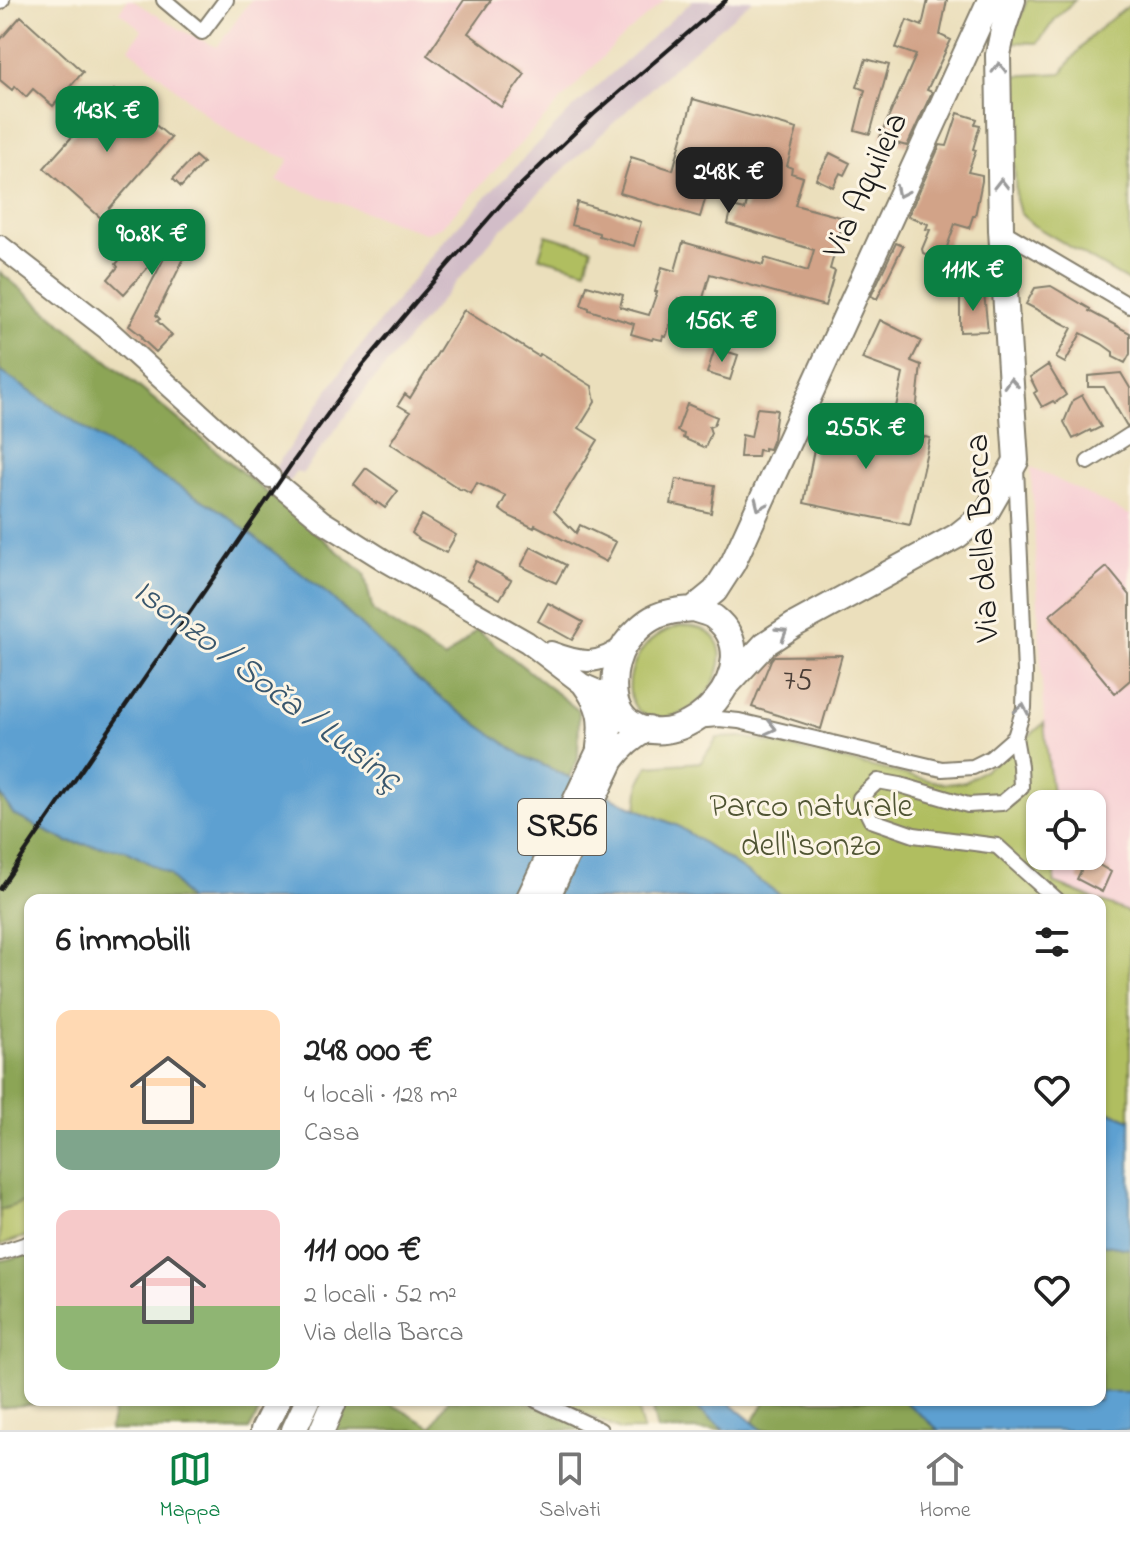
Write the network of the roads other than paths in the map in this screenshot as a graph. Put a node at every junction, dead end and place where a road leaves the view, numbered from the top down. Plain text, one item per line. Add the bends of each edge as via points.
1 (164, 0) edge
2 (226, 0) edge
3 (990, 0) edge
4 (1013, 0) edge
5 (1001, 230) junction
6 (0, 246) edge
7 (1130, 306) edge
8 (1130, 435) edge
9 (1016, 461) junction
10 (1088, 462) dead end
11 (693, 609) junction
12 (527, 642) junction
13 (625, 645) junction
14 (582, 684) junction
15 (726, 686) junction
16 (616, 703) junction
17 (694, 721) junction
18 (648, 729) junction
19 (1015, 737) junction
20 (604, 757) junction
21 (531, 894) edge
22 (548, 894) edge
23 (1050, 894) edge
24 (24, 1245) edge
25 (0, 1253) edge
26 (275, 1406) edge
27 (305, 1406) edge
28 (332, 1406) edge
29 (549, 1406) edge
30 (263, 1430) edge
31 (294, 1430) edge
32 (322, 1430) edge
33 (600, 1430) edge

1 - 2 street via 202,32
3 -> 11 main road, Via Aquileia via 734,560 715,591
5 -> 4 main road, Via della Barca via 998,55
5 - 7 street
9 -> 5 main road, Via della Barca
6 - 12 main road via 107,329 322,521
8 - 10 street
15 -> 9 main road via 765,644 794,625 957,536 986,513
19 -> 9 street, Via della Barca via 1024,708 1025,672
11 - 13 main road via 655,617
11 - 15 main road via 714,616 729,632 733,670
12 - 13 main road via 575,661 603,659
12 - 14 main road
13 - 16 main road via 614,683
14 - 16 main road
14 - 20 main road via 600,723
15 - 17 main road
16 - 18 main road via 627,721
16 - 20 main road, SR56
17 - 18 main road
17 -> 19 street via 739,721 942,769 973,767
18 - 20 main road, SR56
19 - 23 street via 1021,787 1002,803 968,805 878,781 860,798 871,820 914,835 997,846
20 - 21 main road, SR56
20 - 22 main road, SR56
24 - 25 street
26 - 30 main road
27 - 31 main road
28 - 32 main road
29 - 33 street

